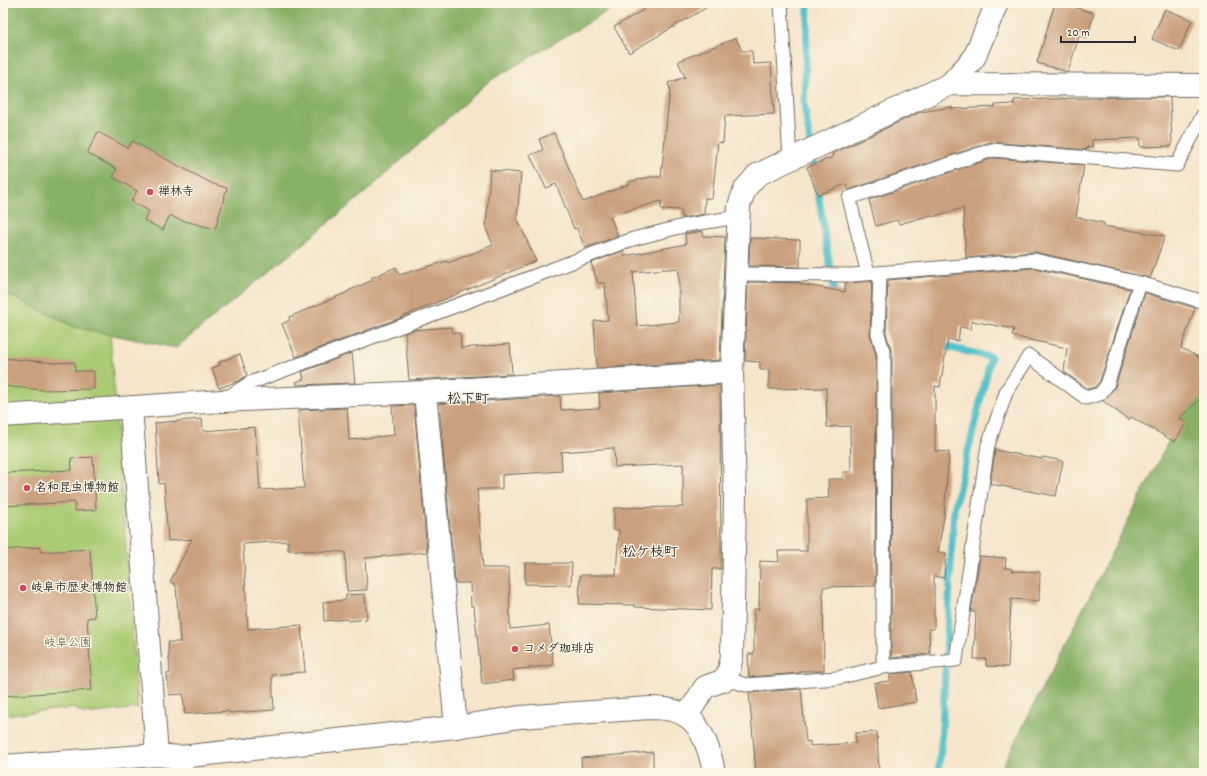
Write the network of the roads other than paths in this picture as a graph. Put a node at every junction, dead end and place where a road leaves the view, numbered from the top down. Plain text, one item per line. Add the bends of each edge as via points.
1 (780, 3) edge
2 (997, 3) edge
3 (950, 84) junction
4 (1204, 85) edge
5 (1204, 113) edge
6 (790, 160) junction
7 (738, 217) junction
8 (874, 273) junction
9 (736, 274) junction
10 (1140, 283) junction
11 (1204, 302) edge
12 (732, 372) junction
13 (425, 392) junction
14 (222, 400) junction
15 (131, 407) junction
16 (3, 416) edge
17 (883, 667) junction
18 (727, 679) junction
19 (687, 716) junction
20 (456, 727) junction
21 (157, 755) junction
22 (181, 765) edge
23 (3, 766) edge
24 (714, 773) edge

1 - 6 lane
2 - 3 street via 974,58
3 - 4 street
3 - 6 street
5 - 8 lane via 1177,165 992,150 849,198
6 - 7 street via 757,175 745,189
7 - 9 street
7 - 14 lane via 686,225 633,239 250,383
8 - 9 lane
8 - 10 lane via 1034,260
8 - 17 lane via 878,334 884,354
9 - 12 street
10 - 11 lane
10 - 17 lane via 1107,385 1100,394 1086,398 1028,356 1007,390 988,445 956,660
12 - 13 street
12 - 18 street via 735,506 732,656
13 - 14 street
13 - 20 street
14 - 15 street
15 - 16 street
15 - 21 street
17 - 18 lane via 837,678 746,685
18 - 19 street via 705,687
19 - 20 street via 664,708 650,708 520,717
19 - 24 street via 699,730 709,750
20 - 22 street
21 - 22 street
21 - 23 street

